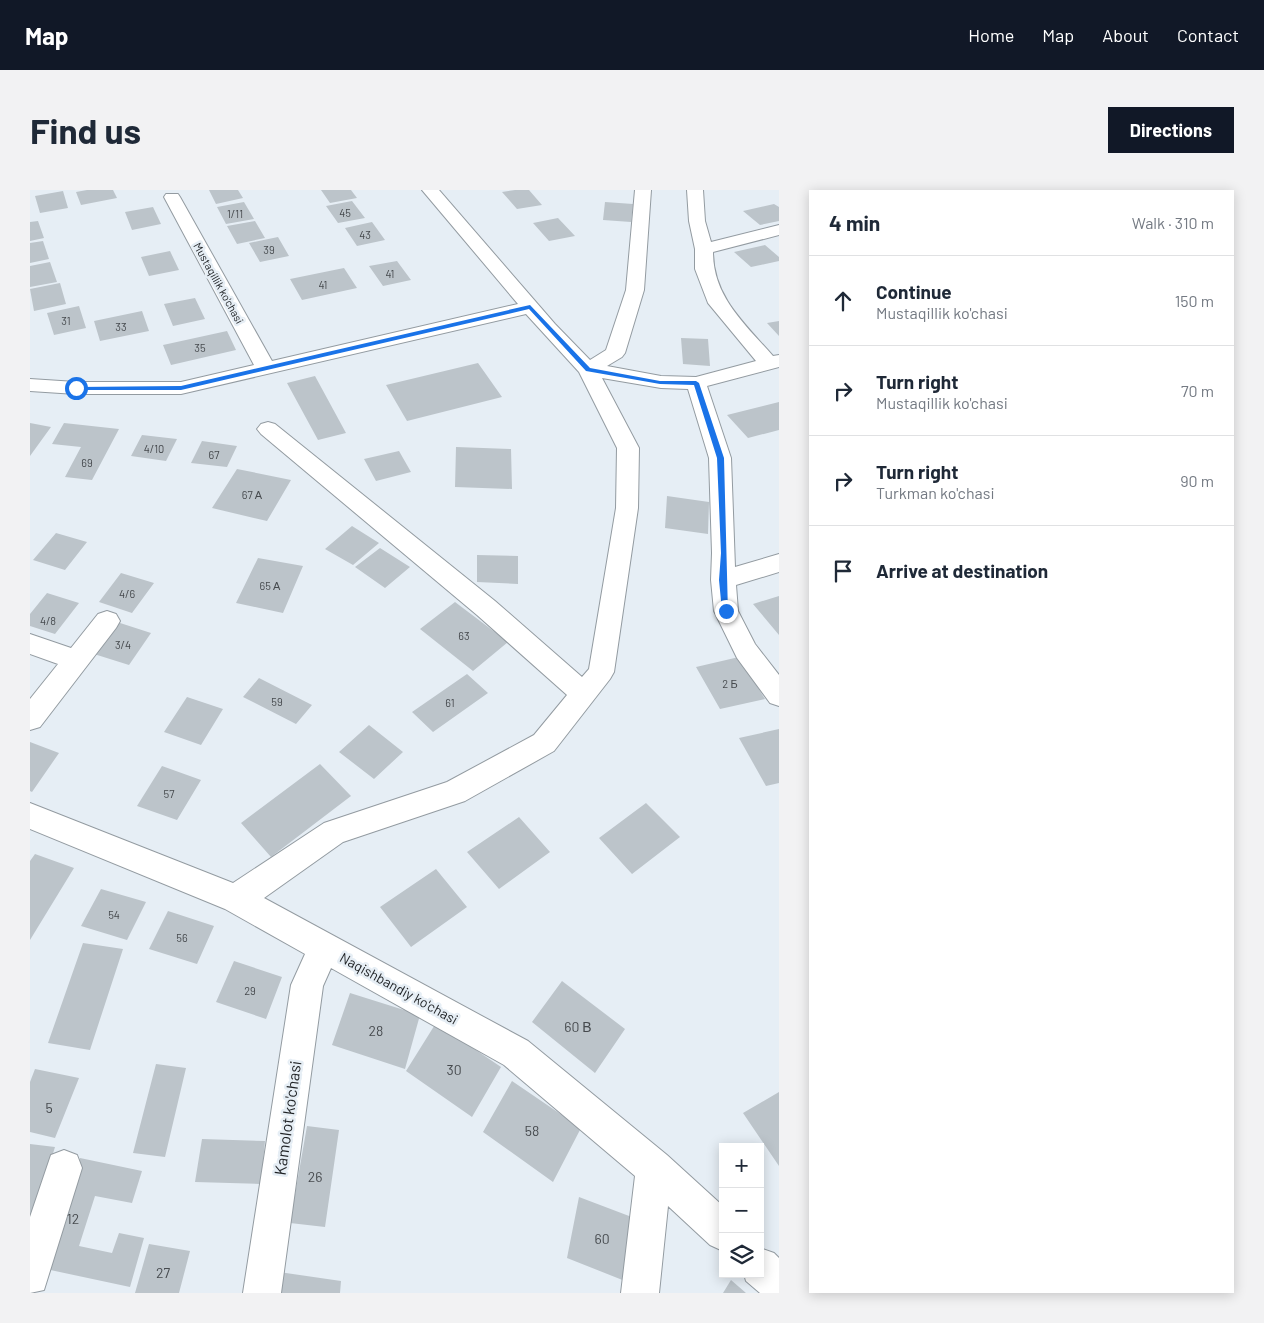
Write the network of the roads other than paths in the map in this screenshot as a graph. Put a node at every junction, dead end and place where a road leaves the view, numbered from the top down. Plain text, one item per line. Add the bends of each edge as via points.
1 (430, 190) edge
2 (643, 190) edge
3 (695, 190) edge
4 (172, 197) dead end
5 (779, 230) edge
6 (704, 249) junction
7 (530, 307) junction
8 (774, 363) edge
9 (266, 368) junction
10 (588, 369) junction
11 (696, 383) junction
12 (30, 385) edge
13 (268, 429) dead end
14 (779, 563) edge
15 (723, 580) junction
16 (107, 621) dead end
17 (30, 644) edge
18 (77, 660) junction
19 (584, 694) junction
20 (779, 695) edge
21 (30, 719) edge
22 (30, 816) edge
23 (236, 899) junction
24 (324, 947) junction
25 (64, 1168) dead end
26 (654, 1168) junction
27 (719, 1228) edge
28 (764, 1271) edge
29 (30, 1276) edge
30 (779, 1284) edge
31 (262, 1293) edge
32 (640, 1293) edge

1 - 7 street
2 - 10 street via 635,290 615,353
3 - 6 street via 697,221
4 - 9 street, Mustaqillik ko'chasi
5 - 6 street
6 - 8 street via 704,268 717,303
7 - 9 street
7 - 10 street
8 - 11 street
9 - 12 street via 181,388
10 - 11 street via 660,382
10 - 19 street via 628,448 627,508 601,672
11 - 15 street via 720,458
13 - 19 street via 486,608
14 - 15 street
15 - 20 street via 726,611 746,650
16 - 18 street
17 - 18 street
18 - 21 street
19 - 23 street via 544,743 455,792 334,832
22 - 23 street, Naqishbandiy ko'chasi
23 - 24 street, Naqishbandiy ko'chasi
24 - 26 street, Naqishbandiy ko'chasi via 516,1053
24 - 31 street, Kamolot ko'chasi via 307,985
25 - 29 street
26 - 27 street, Naqishbandiy ko'chasi
26 - 32 street
28 - 30 street

